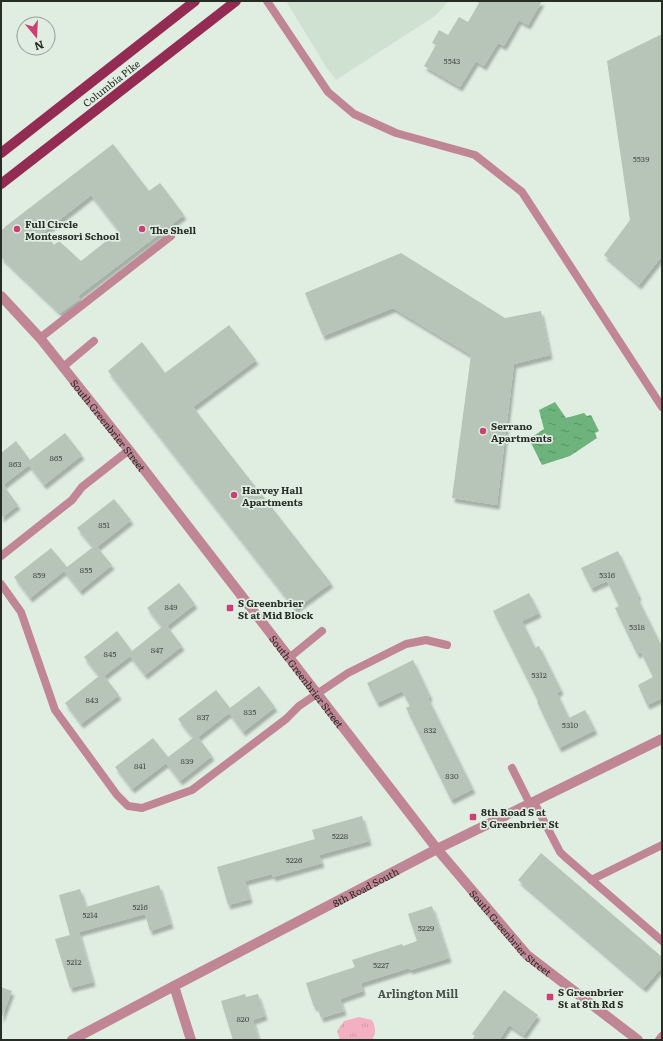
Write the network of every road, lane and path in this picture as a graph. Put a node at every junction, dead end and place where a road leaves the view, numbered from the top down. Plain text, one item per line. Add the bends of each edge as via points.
1 (195, 1) edge
2 (236, 1) edge
3 (267, 1) edge
4 (1, 152) edge
5 (1, 184) edge
6 (171, 236) dead end
7 (1, 296) edge
8 (40, 338) junction
9 (94, 341) dead end
10 (63, 367) junction
11 (662, 407) edge
12 (129, 450) junction
13 (1, 556) edge
14 (1, 584) edge
15 (322, 631) dead end
16 (447, 645) dead end
17 (289, 658) junction
18 (317, 694) junction
19 (662, 739) edge
20 (512, 768) dead end
21 (532, 803) junction
22 (662, 845) edge
23 (437, 849) junction
24 (591, 880) junction
25 (662, 941) edge
26 (174, 986) junction
27 (662, 1036) edge
28 (72, 1040) edge
29 (191, 1040) edge
30 (638, 1040) edge
31 (659, 1040) edge

1 - 4 main road, Columbia Pike
2 - 5 main road, Columbia Pike
3 - 11 lane via 328,92 354,114 396,133 475,155 522,192
6 - 8 lane
7 - 8 street, South Greenbrier Street
8 - 10 street, South Greenbrier Street
9 - 10 lane
10 - 12 street, South Greenbrier Street
12 - 13 lane via 82,487 72,500
12 - 17 street, South Greenbrier Street
14 - 18 lane via 21,612 55,710 117,795 128,806 142,808 192,790
15 - 17 lane
16 - 18 lane via 426,640 406,644 348,673
17 - 18 street, South Greenbrier Street
18 - 23 street, South Greenbrier Street
19 - 21 street, 8th Road South
20 - 21 lane
21 - 23 street, 8th Road South
21 - 24 lane via 560,852
22 - 24 lane
23 - 26 street, 8th Road South
23 - 30 street, South Greenbrier Street via 527,955
24 - 25 lane
26 - 28 street, 8th Road South
26 - 29 street
27 - 31 lane

